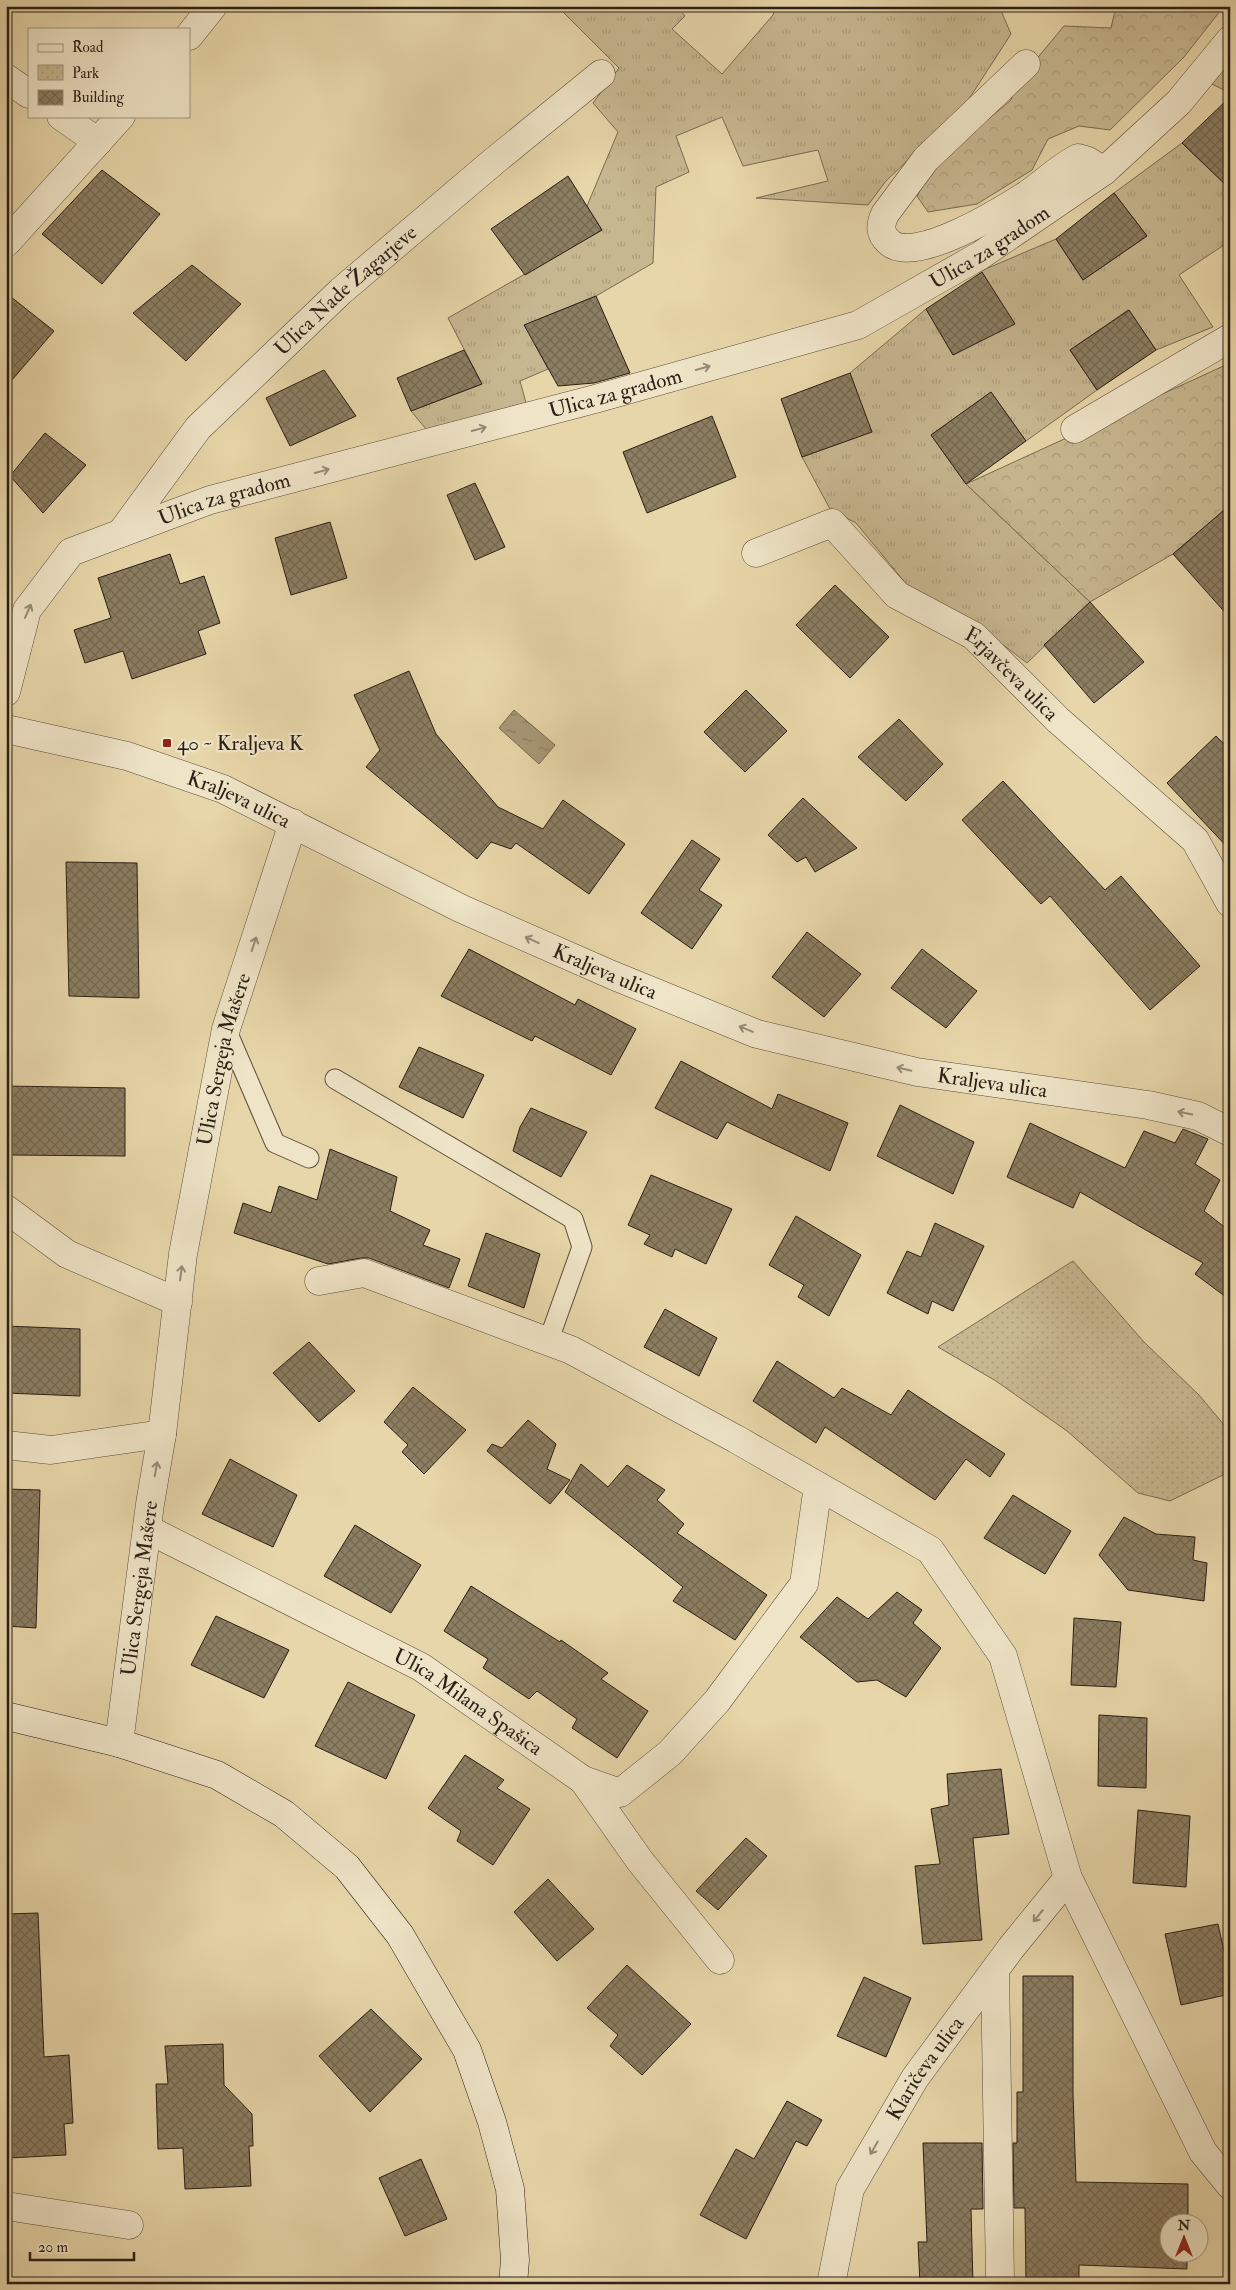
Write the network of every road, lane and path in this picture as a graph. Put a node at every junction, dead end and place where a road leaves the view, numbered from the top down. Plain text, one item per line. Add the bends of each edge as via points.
1 (214, 6) edge
2 (190, 35) edge
3 (1230, 40) edge
4 (1026, 64) dead end
5 (601, 74) dead end
6 (6, 78) edge
7 (28, 93) edge
8 (64, 118) edge
9 (119, 118) edge
10 (98, 142) junction
11 (1104, 171) junction
12 (6, 243) edge
13 (1230, 338) edge
14 (1075, 429) dead end
15 (121, 534) junction
16 (756, 553) dead end
17 (6, 692) edge
18 (6, 729) edge
19 (293, 823) junction
20 (1230, 904) edge
21 (226, 1029) junction
22 (335, 1079) dead end
23 (1230, 1132) edge
24 (309, 1158) dead end
25 (6, 1209) edge
26 (319, 1281) dead end
27 (178, 1302) junction
28 (548, 1342) junction
29 (162, 1434) junction
30 (6, 1445) edge
31 (818, 1486) junction
32 (146, 1529) junction
33 (6, 1716) edge
34 (119, 1743) junction
35 (583, 1780) junction
36 (1068, 1878) junction
37 (720, 1960) dead end
38 (995, 1970) junction
39 (1230, 2185) edge
40 (6, 2206) edge
41 (129, 2225) dead end
42 (1000, 2280) dead end
43 (513, 2284) edge
44 (830, 2284) edge

1 - 2 street
3 - 11 street, Ulica za gradom via 1179,102
4 - 11 street via 926,159 885,214 881,233 900,249 921,248 973,225 1027,194 1078,158 1088,160
5 - 15 street, Ulica Nade Žagarjeve via 341,291 212,414 198,428
6 - 7 street
8 - 10 street
9 - 10 street
10 - 12 street
15 -> 11 street, Ulica za gradom via 210,500 595,399 858,325 982,255
13 - 14 street
17 -> 15 street, Ulica za gradom via 27,610 71,552
16 - 20 street, Erjavčeva ulica via 832,522 897,595 974,636 1058,720 1194,840
18 - 19 street, Kraljeva ulica via 128,756 223,789
21 -> 19 street, Ulica Sergeja Mašere
23 -> 19 street, Kraljeva ulica via 1198,1116 1148,1105 918,1072 757,1034 462,909
21 - 24 lane via 275,1143
27 -> 21 street, Ulica Sergeja Mašere via 183,1254
22 - 28 lane via 573,1219 582,1247
25 - 27 street via 67,1254
26 - 28 street via 364,1272
27 - 29 street, Ulica Sergeja Mašere
28 - 31 street via 571,1350
29 - 30 street via 51,1450
32 -> 29 street, Ulica Sergeja Mašere
31 - 35 street via 804,1584 717,1701 670,1753 620,1792
31 - 36 street via 930,1550 1003,1656
32 - 34 street, Ulica Sergeja Mašere
32 - 35 street, Ulica Milana Spašica via 421,1668
33 - 34 street
34 - 43 street via 217,1775 284,1814 347,1867 400,1935 467,2050 492,2122 510,2189 515,2260
35 - 37 street, Ulica Milana Spašica via 640,1860
36 -> 38 street, Klaričeva ulica
36 - 39 street via 1204,2152
38 - 42 street
38 -> 44 street, Klaričeva ulica via 915,2078 850,2189
40 - 41 street

